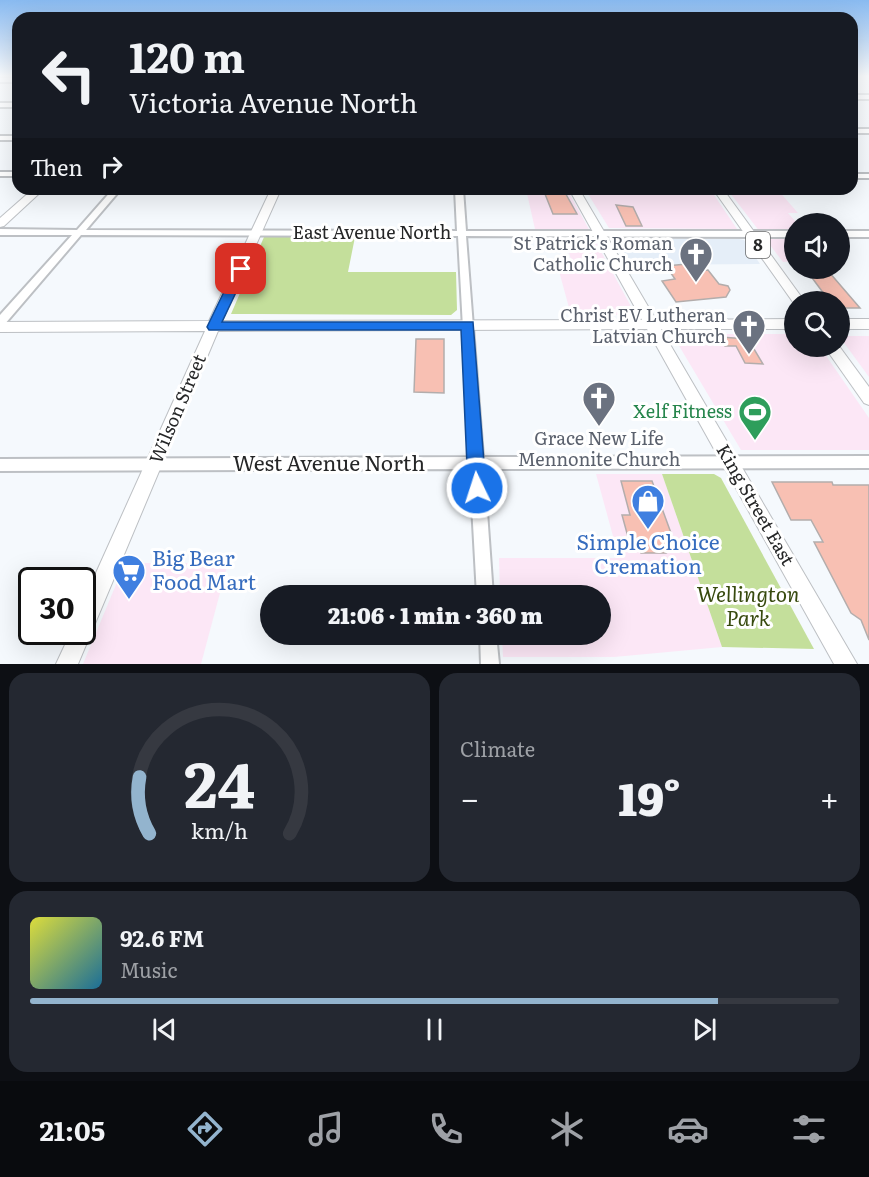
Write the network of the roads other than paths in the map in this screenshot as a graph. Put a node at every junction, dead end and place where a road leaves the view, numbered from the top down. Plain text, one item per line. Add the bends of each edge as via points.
1 (32, 195) edge
2 (112, 195) edge
3 (273, 195) edge
4 (459, 195) edge
5 (577, 195) edge
6 (722, 195) edge
7 (0, 224) edge
8 (0, 232) edge
9 (78, 232) junction
10 (257, 232) junction
11 (462, 233) junction
12 (600, 234) junction
13 (750, 234) junction
14 (784, 234) edge
15 (850, 234) edge
16 (869, 234) edge
17 (791, 291) edge
18 (0, 322) edge
19 (784, 324) edge
20 (850, 324) edge
21 (869, 324) edge
22 (468, 325) junction
23 (653, 325) junction
24 (0, 327) edge
25 (213, 327) junction
26 (839, 357) edge
27 (869, 399) edge
28 (730, 462) junction
29 (869, 462) edge
30 (155, 464) junction
31 (475, 464) junction
32 (0, 465) edge
33 (485, 585) edge
34 (96, 598) edge
35 (76, 645) edge
36 (489, 645) edge
37 (68, 664) edge
38 (490, 664) edge
39 (846, 664) edge

1 - 7 main road
2 - 9 street
3 - 10 main road, Wilson Street
4 - 11 street
5 - 12 main road, King Street East
6 - 13 main road, 8
8 - 9 street, East Avenue North
9 - 10 street, East Avenue North
9 - 18 street
10 - 11 street, East Avenue North
10 - 25 main road, Wilson Street
11 - 12 street, East Avenue North
11 - 22 street
12 - 13 street, East Avenue North
12 - 23 main road, King Street East
13 - 14 street, East Avenue North
13 - 17 main road, 8
15 - 16 street
19 - 23 main road
20 - 21 main road
22 - 23 main road
22 - 25 main road
22 - 31 street
23 - 28 main road, King Street East
24 - 25 main road
25 - 30 main road, Wilson Street
26 - 27 main road
28 - 29 street, West Avenue North
28 - 31 street, West Avenue North
28 - 39 main road, King Street East
30 - 31 street, West Avenue North
30 - 32 street, West Avenue North
30 - 34 main road, Wilson Street
31 - 33 street
35 - 37 main road, Wilson Street
36 - 38 street

